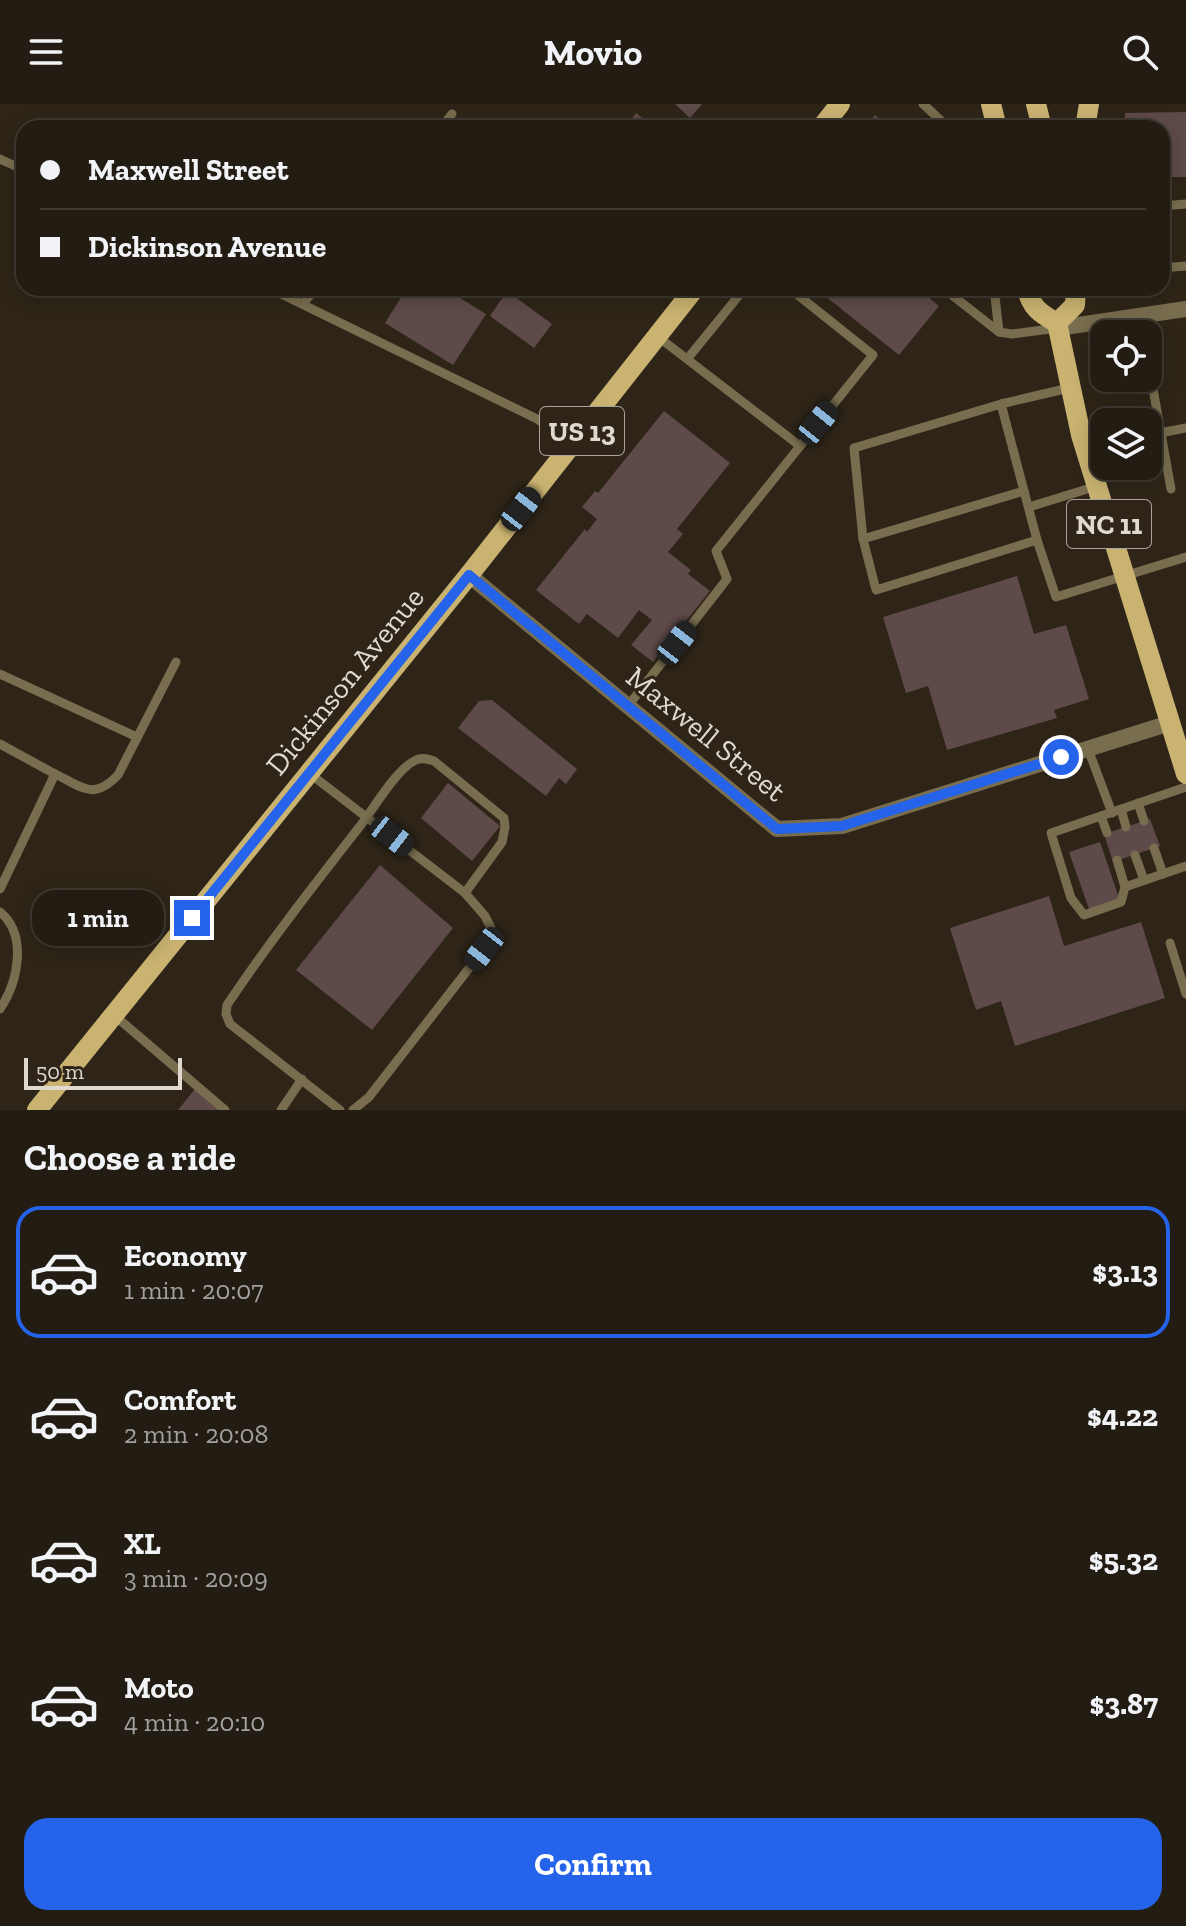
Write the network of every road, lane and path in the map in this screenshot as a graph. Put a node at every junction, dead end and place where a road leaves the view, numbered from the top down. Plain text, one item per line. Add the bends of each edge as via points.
1 (840, 104) edge
2 (923, 104) edge
3 (452, 114) dead end
4 (447, 120) edge
5 (827, 120) edge
6 (940, 120) edge
7 (286, 296) edge
8 (310, 296) edge
9 (689, 296) edge
10 (738, 296) edge
11 (799, 296) edge
12 (953, 296) edge
13 (995, 296) edge
14 (1028, 296) edge
15 (1076, 296) edge
16 (303, 304) junction
17 (1186, 309) edge
18 (1140, 316) junction
19 (1141, 320) edge
20 (1058, 326) junction
21 (999, 332) junction
22 (657, 336) junction
23 (688, 358) junction
24 (1069, 388) junction
25 (1001, 404) junction
26 (1186, 428) edge
27 (1090, 433) edge
28 (1162, 433) edge
29 (1081, 435) junction
30 (573, 443) junction
31 (1162, 443) edge
32 (800, 446) junction
33 (1097, 486) junction
34 (1171, 489) dead end
35 (1024, 491) junction
36 (1029, 507) junction
37 (863, 539) junction
38 (1037, 540) junction
39 (1186, 557) edge
40 (469, 575) junction
41 (1125, 577) junction
42 (176, 662) dead end
43 (0, 674) edge
44 (628, 706) junction
45 (1170, 723) junction
46 (137, 737) junction
47 (0, 744) edge
48 (1088, 749) junction
49 (309, 773) junction
50 (55, 774) junction
51 (1186, 774) edge
52 (1186, 787) edge
53 (1138, 803) junction
54 (1116, 811) junction
55 (367, 816) junction
56 (1101, 816) junction
57 (1144, 821) dead end
58 (1126, 827) dead end
59 (1107, 833) dead end
60 (1154, 848) dead end
61 (1135, 855) dead end
62 (1117, 860) dead end
63 (1186, 866) edge
64 (1163, 874) junction
65 (1144, 880) junction
66 (1125, 887) junction
67 (0, 889) edge
68 (465, 893) junction
69 (0, 912) edge
70 (1170, 943) dead end
71 (1186, 994) edge
72 (0, 1009) edge
73 (114, 1015) junction
74 (302, 1079) junction
75 (37, 1110) edge
76 (225, 1110) edge
77 (281, 1110) edge
78 (340, 1110) edge
79 (353, 1110) edge

1 - 5 main road
2 - 6 lane
3 - 4 lane
7 - 16 lane
8 - 16 lane
9 - 22 main road, Dickinson Avenue / US 13
10 - 23 lane
11 - 32 lane via 873,355
12 - 21 lane
13 - 21 lane
14 - 20 main road via 1039,313
15 - 20 main road via 1075,305
16 - 30 lane via 537,419
17 - 18 street
18 - 19 lane
18 - 20 street
20 - 21 lane
20 - 24 main road, NC 11
22 - 23 lane
22 - 30 main road, Dickinson Avenue / US 13
23 - 32 lane
24 - 25 lane
24 - 29 main road, NC 11
25 - 35 lane
25 - 37 lane via 854,448
26 - 28 lane
27 - 29 lane
29 - 33 main road, NC 11
30 - 40 main road, Dickinson Avenue / US 13
31 - 34 lane
32 - 44 lane via 716,551 727,579
33 - 36 lane
33 - 41 main road, NC 11
35 - 36 lane
35 - 37 lane
36 - 38 lane
37 - 38 lane via 876,590
38 - 41 lane via 1056,597
39 - 41 lane
40 - 44 street, Maxwell Street
40 - 49 main road, Dickinson Avenue / US 13
41 - 45 main road, NC 11
42 - 46 lane
43 - 46 lane
44 - 48 street, Maxwell Street via 777,829 842,826
45 - 48 street, Maxwell Street
45 - 51 main road, NC 11
46 - 50 lane via 118,775 105,788 89,790
47 - 50 lane
48 - 54 lane
49 - 55 lane
49 - 73 main road, Dickinson Avenue / US 13
50 - 67 lane
52 - 53 lane
53 - 54 lane
53 - 57 lane
54 - 56 lane
54 - 58 lane
55 - 68 lane
55 - 68 lane via 409,765 424,758 434,761 504,818 502,842
55 - 74 lane via 227,1005 230,1024
56 - 59 lane
56 - 66 lane via 1051,833 1071,898 1084,915 1121,902
60 - 64 lane
61 - 65 lane
62 - 66 lane
63 - 64 lane
64 - 65 lane
65 - 66 lane
68 - 79 lane via 491,928 484,949 369,1097
69 - 72 lane via 10,921 19,950
70 - 71 lane
73 - 75 main road, Dickinson Avenue / US 13
73 - 76 lane
74 - 77 lane
74 - 78 lane

